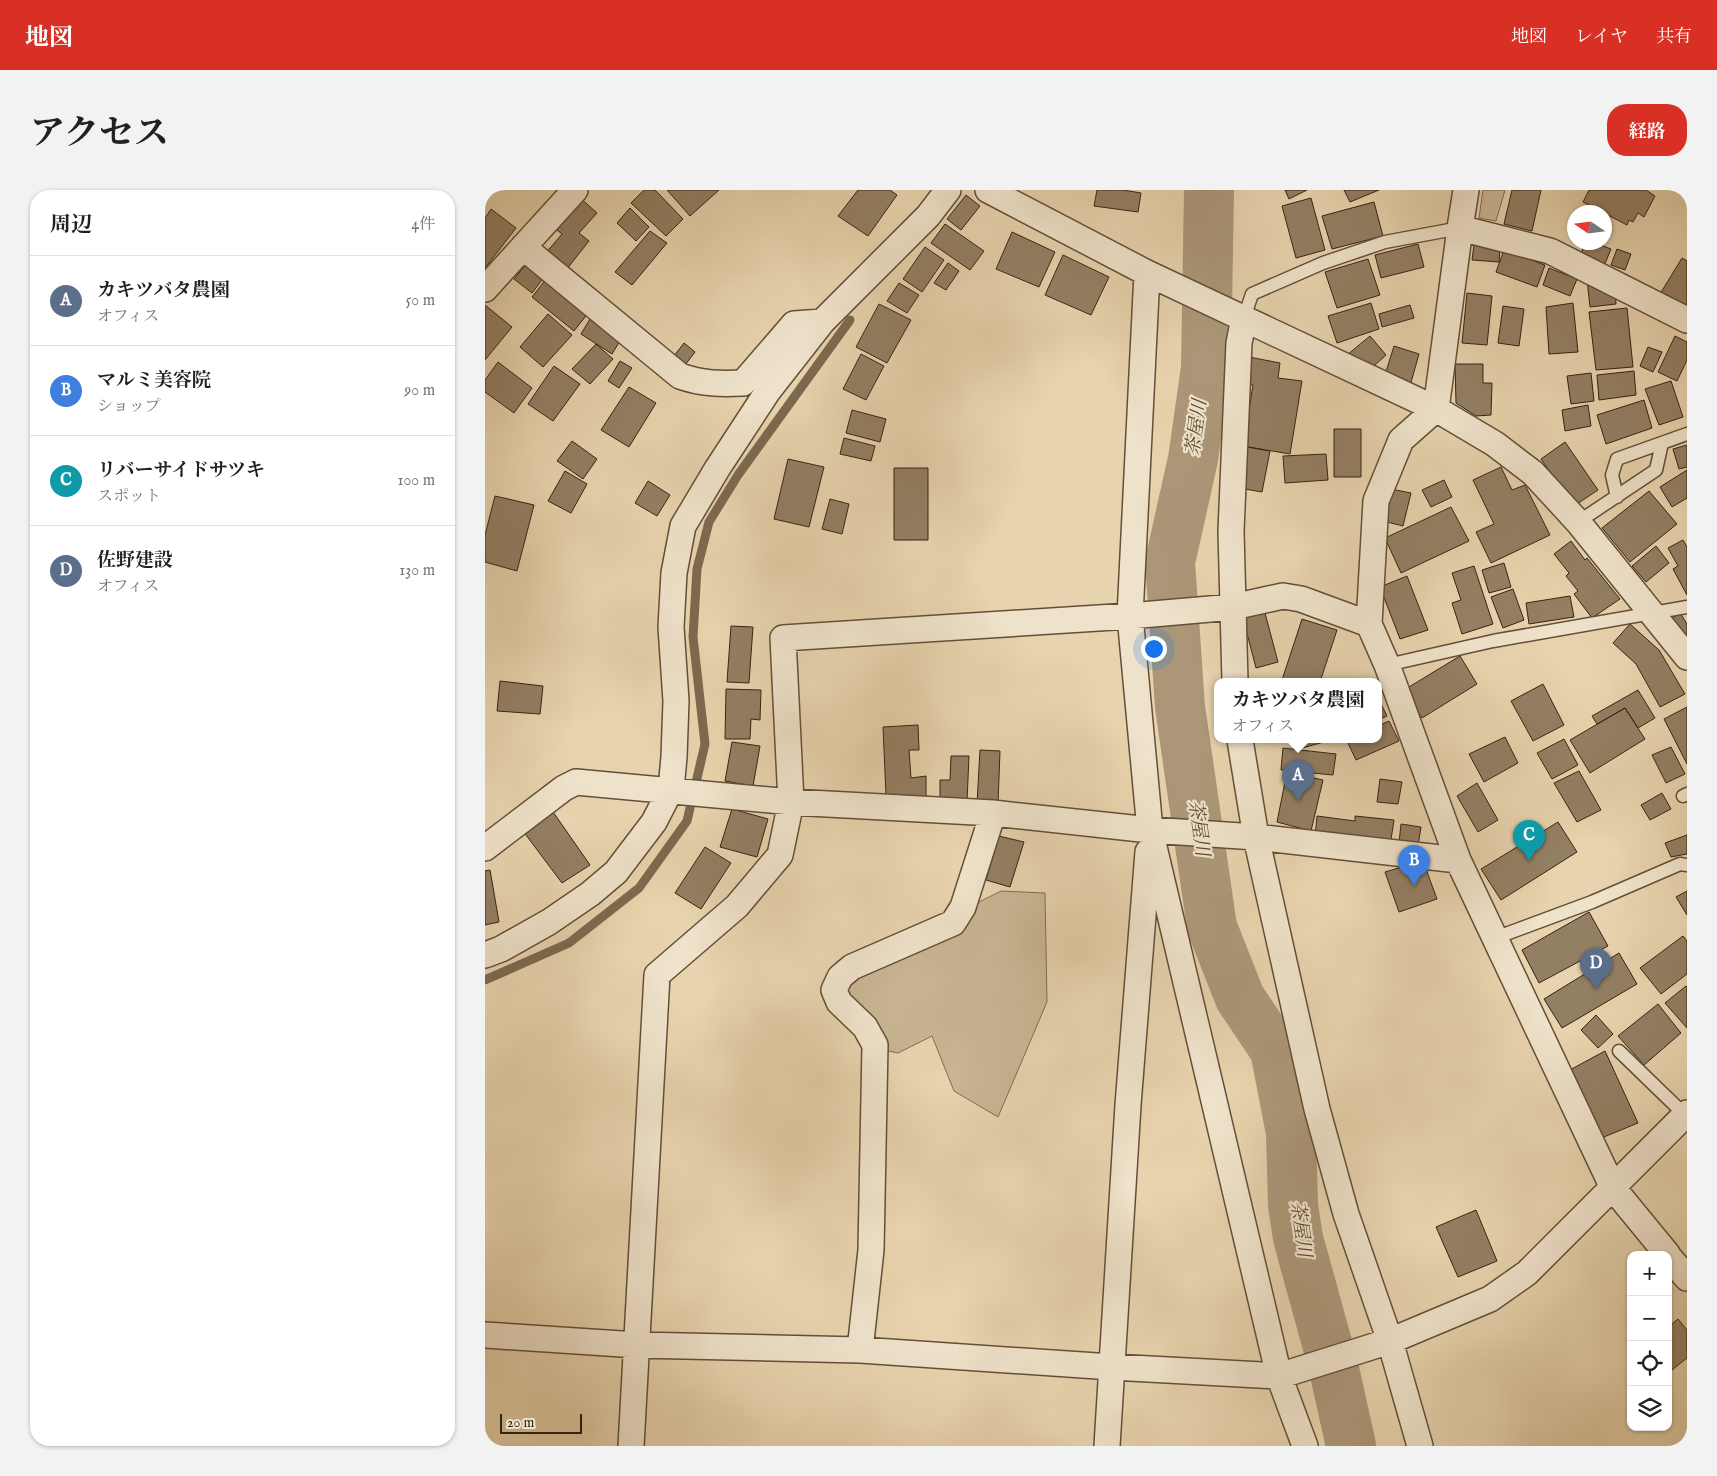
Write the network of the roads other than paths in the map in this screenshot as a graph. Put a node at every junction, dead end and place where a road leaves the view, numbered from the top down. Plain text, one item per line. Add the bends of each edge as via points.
1 (575, 190) edge
2 (949, 190) edge
3 (988, 190) edge
4 (1466, 190) edge
5 (1461, 228) junction
6 (523, 247) junction
7 (1147, 273) junction
8 (485, 289) edge
9 (1244, 318) junction
10 (1687, 320) edge
11 (822, 322) junction
12 (1435, 409) junction
13 (1687, 434) edge
14 (1662, 443) junction
15 (1617, 498) junction
16 (1578, 522) junction
17 (1233, 607) junction
18 (1687, 607) edge
19 (1651, 612) junction
20 (1130, 616) junction
21 (1369, 624) junction
22 (1687, 657) edge
23 (1387, 665) junction
24 (1235, 678) edge
25 (1241, 743) edge
26 (671, 789) junction
27 (791, 802) junction
28 (993, 814) junction
29 (1155, 830) junction
30 (1252, 837) junction
31 (485, 848) edge
32 (1458, 860) junction
33 (1687, 864) edge
34 (1495, 938) junction
35 (485, 955) edge
36 (1619, 1051) dead end
37 (1686, 1114) edge
38 (1613, 1188) junction
39 (1665, 1251) edge
40 (1672, 1260) edge
41 (1687, 1278) edge
42 (485, 1335) edge
43 (1383, 1343) junction
44 (637, 1345) junction
45 (860, 1350) junction
46 (1112, 1367) junction
47 (1279, 1376) junction
48 (631, 1446) edge
49 (1107, 1446) edge
50 (1305, 1446) edge
51 (1420, 1446) edge

1 - 6 street
2 - 11 street via 928,216
3 - 7 street
4 - 5 street
5 - 9 lane via 1385,242 1323,263 1252,294
5 - 10 street via 1549,251
5 - 12 street
6 - 8 street
6 - 11 street via 680,376 695,381 743,383 794,324
7 - 9 street
7 - 20 street
9 - 12 street
9 - 17 street via 1239,343 1231,531
11 - 26 street via 769,391 683,526 671,627 676,701
12 - 16 street via 1495,444 1533,473
12 - 21 street via 1401,440 1376,501
13 - 14 lane
14 - 15 lane via 1656,470
14 - 15 lane via 1617,459 1612,475
15 - 16 lane
16 - 19 street
17 - 20 street
17 - 21 street via 1283,596 1301,599
17 - 24 street
18 - 19 lane
19 - 22 street
19 - 23 lane via 1493,641
20 - 27 street via 783,638
20 - 29 street
21 - 23 street
23 - 32 street
25 - 30 street
26 - 27 street
26 - 31 street via 576,782
26 - 35 street via 654,822 616,872 549,922
27 - 28 street
27 - 44 street via 780,855 737,906 657,975
28 - 29 street
28 - 45 street via 963,907 953,923 852,967 840,977 834,990 839,1002 865,1027 875,1045 871,1250
29 - 30 street
29 - 46 street via 1128,1106
29 - 47 street
30 - 32 street
30 - 43 street via 1317,1109
32 - 34 street
33 - 34 lane via 1680,864 1592,902
34 - 38 street
36 - 37 lane
37 - 38 street
38 - 39 street
38 - 43 street via 1527,1273 1489,1299
40 - 41 street
42 - 44 street
43 - 47 street
43 - 51 street
44 - 45 street
44 - 48 street
45 - 46 street
46 - 47 street
46 - 49 street
47 - 50 street

